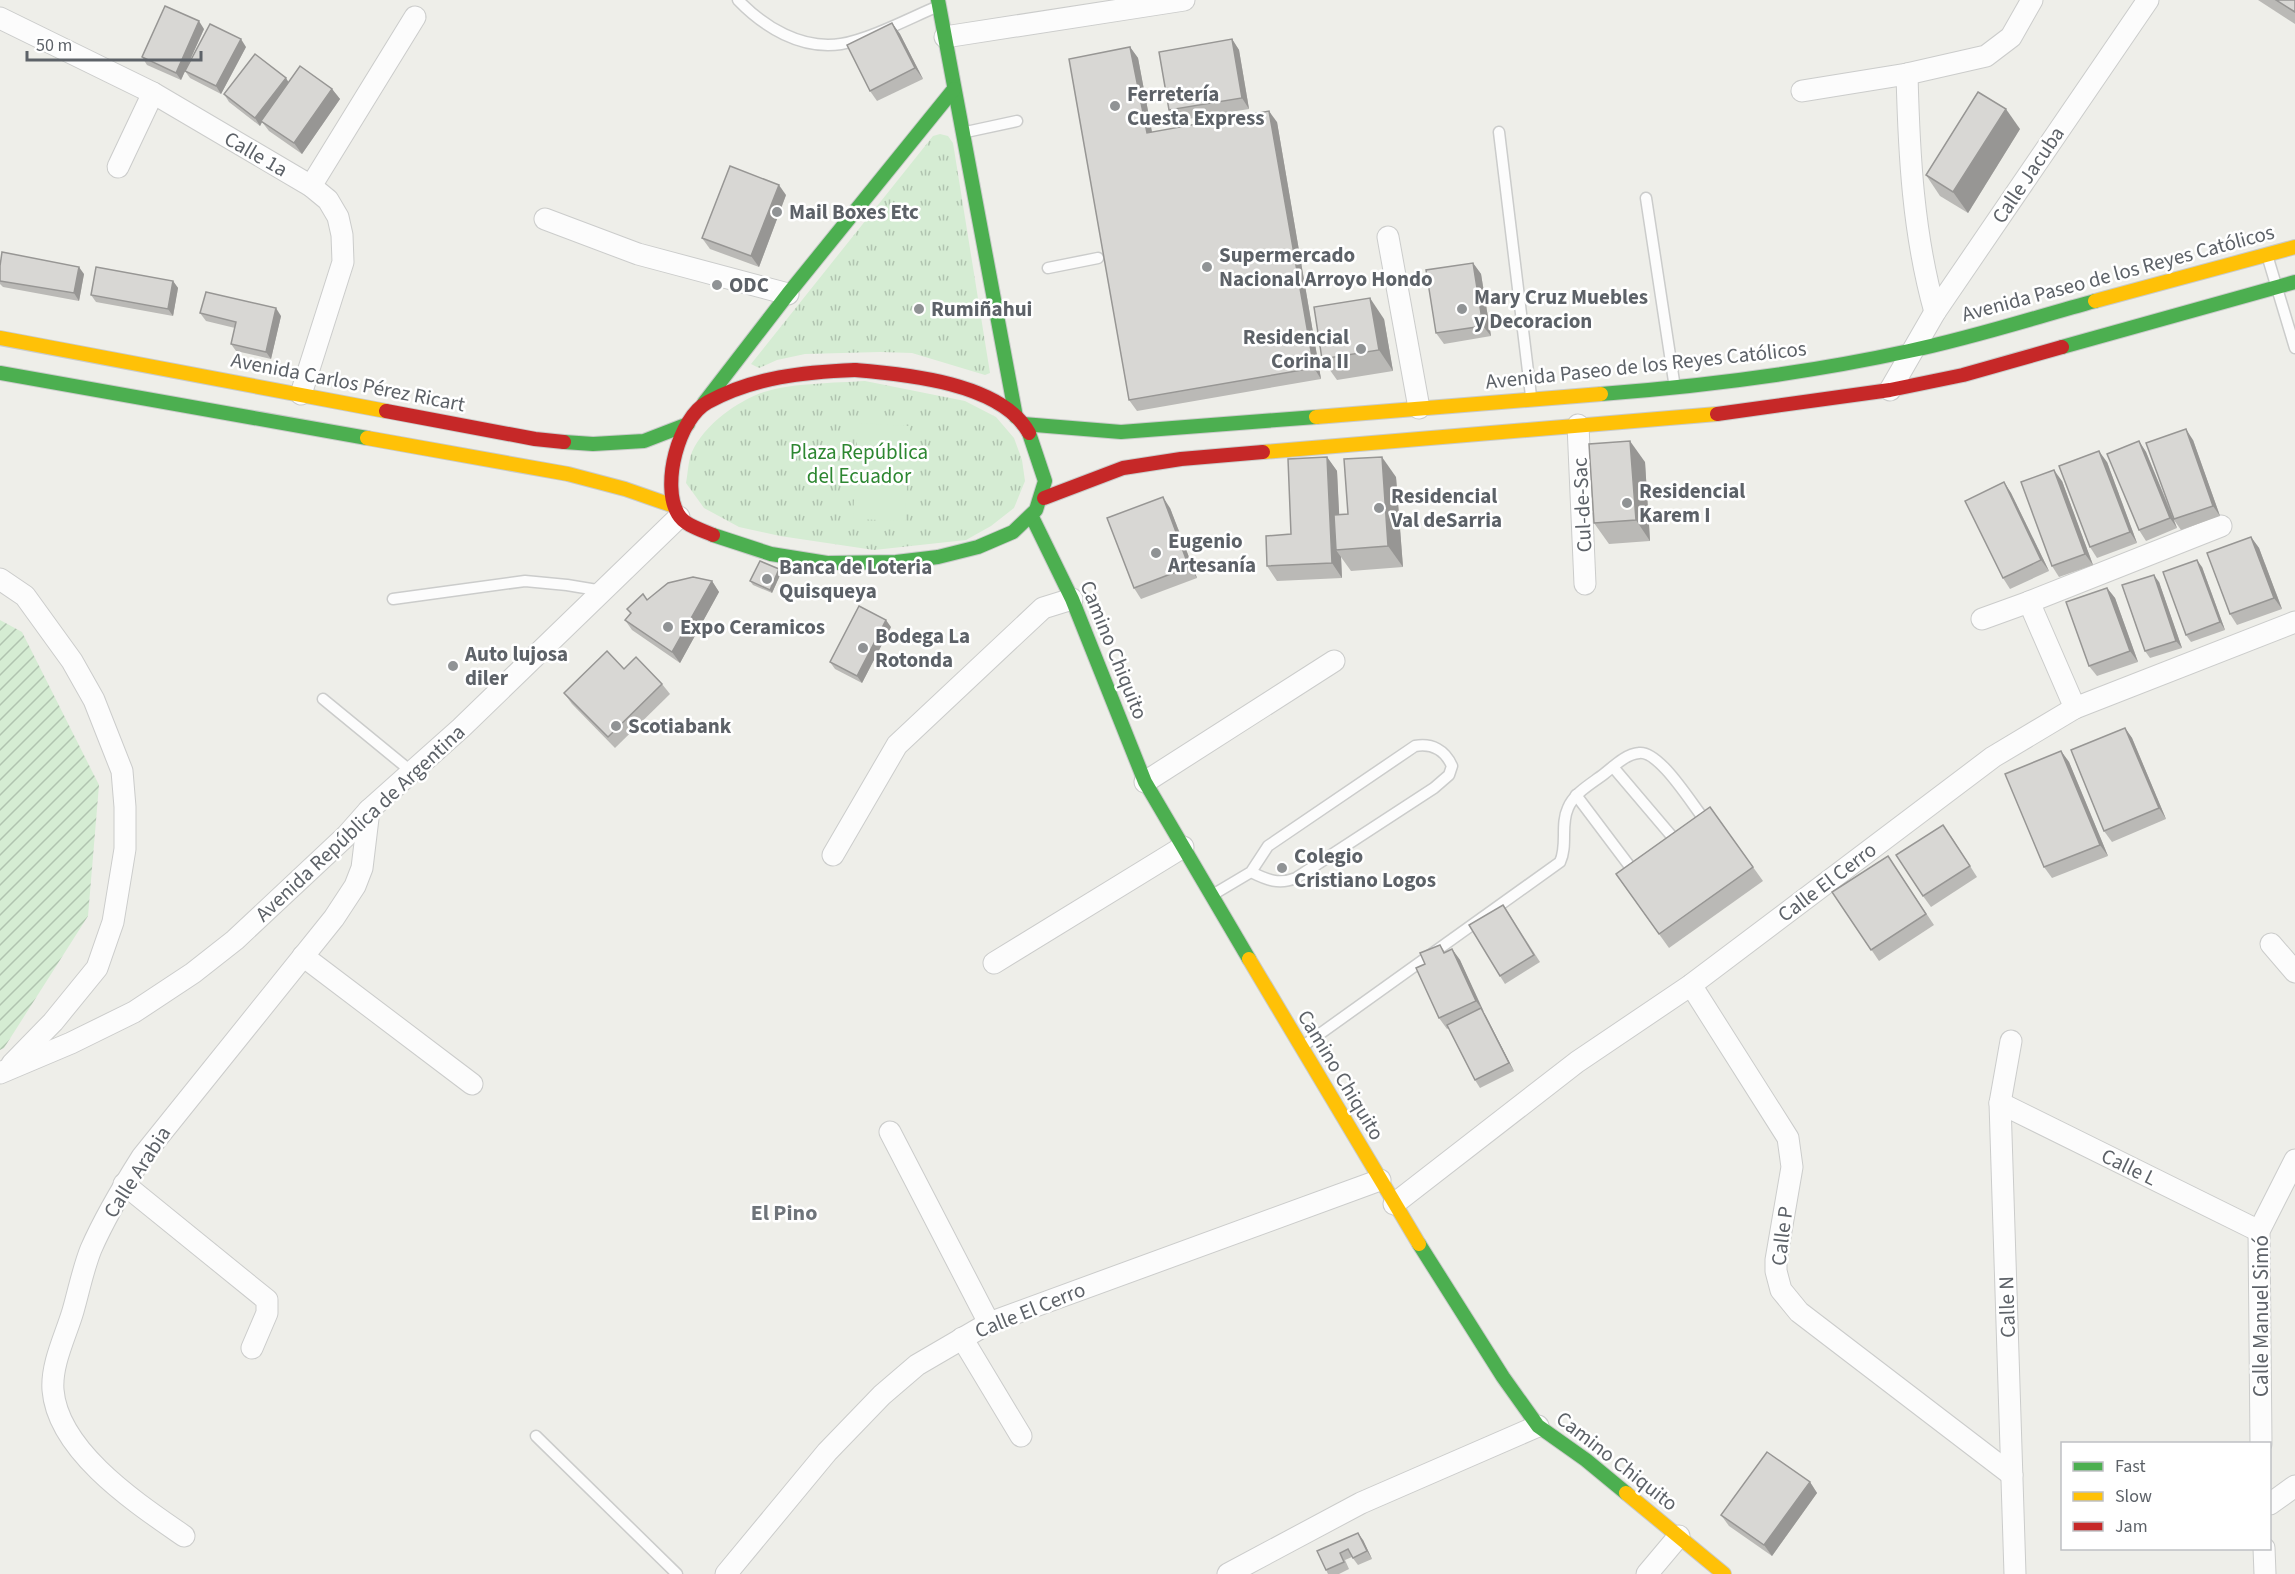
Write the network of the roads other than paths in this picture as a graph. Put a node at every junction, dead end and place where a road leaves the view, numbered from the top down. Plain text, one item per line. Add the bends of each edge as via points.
1 (738, 0) edge
2 (1184, 0) edge
3 (2032, 0) edge
4 (2148, 0) edge
5 (939, 3) edge
6 (416, 17) dead end
7 (0, 18) edge
8 (945, 37) junction
9 (1907, 74) junction
10 (954, 89) junction
11 (1802, 91) dead end
12 (153, 93) junction
13 (1017, 121) dead end
14 (1499, 132) dead end
15 (963, 133) junction
16 (118, 167) dead end
17 (311, 186) junction
18 (1646, 198) dead end
19 (544, 219) dead end
20 (1388, 237) dead end
21 (2295, 247) edge
22 (2267, 255) junction
23 (1098, 258) dead end
24 (1048, 268) dead end
25 (2295, 282) edge
26 (2276, 288) junction
27 (788, 294) junction
28 (1935, 312) junction
29 (0, 338) edge
30 (2295, 348) edge
31 (1911, 351) junction
32 (0, 373) edge
33 (1675, 388) junction
34 (1890, 390) junction
35 (301, 394) junction
36 (1532, 399) junction
37 (703, 404) junction
38 (1419, 408) junction
39 (1680, 418) junction
40 (1020, 421) junction
41 (688, 424) junction
42 (1578, 425) junction
43 (1044, 498) junction
44 (676, 511) junction
45 (1032, 517) junction
46 (2221, 526) dead end
47 (0, 579) edge
48 (1586, 584) dead end
49 (603, 591) junction
50 (1072, 598) junction
51 (393, 599) dead end
52 (2029, 602) junction
53 (1982, 619) dead end
54 (2295, 622) edge
55 (1334, 661) dead end
56 (323, 699) dead end
57 (2074, 708) junction
58 (1613, 767) junction
59 (412, 772) junction
60 (1145, 782) junction
61 (1576, 795) junction
62 (369, 810) junction
63 (1704, 819) edge
64 (1675, 840) edge
65 (1183, 847) junction
66 (833, 855) dead end
67 (1251, 872) junction
68 (1634, 872) edge
69 (1211, 896) junction
70 (2271, 944) dead end
71 (303, 956) junction
72 (994, 963) dead end
73 (2295, 972) edge
74 (1691, 985) junction
75 (2011, 1041) dead end
76 (1300, 1048) junction
77 (2, 1072) edge
78 (472, 1084) dead end
79 (2000, 1103) junction
80 (890, 1132) dead end
81 (2295, 1160) edge
82 (1380, 1180) junction
83 (124, 1184) junction
84 (1394, 1204) junction
85 (2259, 1231) junction
86 (989, 1323) junction
87 (962, 1338) junction
88 (252, 1348) dead end
89 (1538, 1426) junction
90 (536, 1436) dead end
91 (1021, 1436) dead end
92 (2261, 1442) edge
93 (2012, 1475) junction
94 (2295, 1486) edge
95 (2271, 1503) edge
96 (184, 1536) dead end
97 (1679, 1536) junction
98 (2264, 1550) edge
99 (677, 1574) edge
100 (726, 1574) edge
101 (1228, 1574) edge
102 (1647, 1574) edge
103 (1725, 1574) edge
104 (2015, 1574) edge
105 (2265, 1574) edge

1 - 5 lane via 774,30 798,41 824,45 861,38
2 - 8 street
3 - 9 street via 2011,37 1986,56
4 - 28 street, Calle Jacuba
5 - 8 main road
6 - 17 street
7 - 12 street, Calle 1a
8 - 10 main road
9 - 11 street
9 - 28 street via 1916,223 1924,275
10 - 15 main road
10 - 27 main road
12 - 16 street
12 - 17 street, Calle 1a
13 - 15 lane
14 - 36 lane
15 - 40 main road
17 - 35 street, Calle 1a via 328,200 338,217 343,262
18 - 33 lane
19 - 27 street via 638,254
20 - 38 street
21 - 22 main road, Avenida Paseo de los Reyes Católicos
22 - 26 lane
22 - 31 main road, Avenida Paseo de los Reyes Católicos
23 - 24 lane
25 - 26 main road
26 - 30 lane
26 - 34 main road via 1964,375
27 - 37 main road
28 - 31 street, Calle Jacuba
29 - 35 main road, Avenida Carlos Pérez Ricart
31 - 33 main road, Avenida Paseo de los Reyes Católicos via 1797,373
31 - 34 street, Calle Jacuba
32 - 44 main road via 568,474 626,489
33 - 36 main road, Avenida Paseo de los Reyes Católicos
33 - 39 street
34 - 39 main road
35 - 41 main road, Avenida Carlos Pérez Ricart via 535,439 593,444 644,441
36 - 38 main road, Avenida Paseo de los Reyes Católicos
37 - 40 main road via 742,388 798,374 855,370 907,375 971,391 999,404
37 - 41 main road
38 - 40 main road, Avenida Paseo de los Reyes Católicos via 1121,432
39 - 42 main road
40 - 43 main road via 1037,450 1044,474
41 - 44 main road via 671,471
42 - 43 main road via 1181,459 1123,468
42 - 48 street, Cul-de-Sac
43 - 45 main road
44 - 45 main road via 702,531 750,549 827,563 883,564 937,558 978,548 1013,532
44 - 49 street, Avenida República de Argentina
45 - 50 main road, Camino Chiquito
46 - 52 street
47 - 77 street via 25,596 72,661 94,700 122,771 125,807 125,849 113,922 97,968 53,1022
49 - 51 lane via 525,581
49 - 59 street, Avenida República de Argentina
50 - 60 main road, Camino Chiquito
50 - 66 street via 1043,608 897,745
52 - 53 street
52 - 57 street
54 - 57 street, Calle El Cerro
55 - 60 street
56 - 59 lane
57 - 74 street, Calle El Cerro via 1992,757
58 - 61 lane
58 - 63 lane via 1629,756 1649,753
58 - 64 lane
59 - 62 street, Avenida República de Argentina
60 - 65 main road, Camino Chiquito
61 - 68 lane
61 - 76 lane via 1565,817 1564,854 1560,862
62 - 71 street, Calle Arabia via 362,868 355,886
62 - 77 street, Avenida República de Argentina via 235,940 193,974 134,1012
65 - 69 main road, Camino Chiquito
65 - 72 street
67 - 67 lane via 1284,883 1296,878 1434,788 1449,775 1452,766 1448,755 1433,746 1415,747 1268,846
67 - 69 lane
69 - 76 main road, Camino Chiquito
70 - 73 street
71 - 78 street
71 - 83 street, Calle Arabia via 148,1148
74 - 84 street, Calle El Cerro via 1577,1062
74 - 93 street, Calle P via 1788,1138 1792,1167 1776,1260 1781,1290 1799,1312
75 - 79 street, Calle N
76 - 82 main road, Camino Chiquito
79 - 85 street, Calle L
79 - 93 street, Calle N
80 - 86 street
81 - 85 street, Calle Manuel Simó
82 - 84 main road, Camino Chiquito
82 - 86 street, Calle El Cerro
83 - 88 street via 267,1300 267,1313
83 - 96 street, Calle Arabia via 90,1251 55,1370 53,1390 60,1416 74,1441 134,1500
84 - 89 main road, Camino Chiquito
85 - 92 street, Calle Manuel Simó
86 - 87 street, Calle El Cerro
87 - 91 street
87 - 100 street, Calle El Cerro via 917,1365 882,1395 827,1452
89 - 97 main road, Camino Chiquito
89 - 101 street via 1361,1503
90 - 99 lane
93 - 104 street, Calle N
94 - 95 street
97 - 102 street
97 - 103 main road, Camino Chiquito
98 - 105 street

